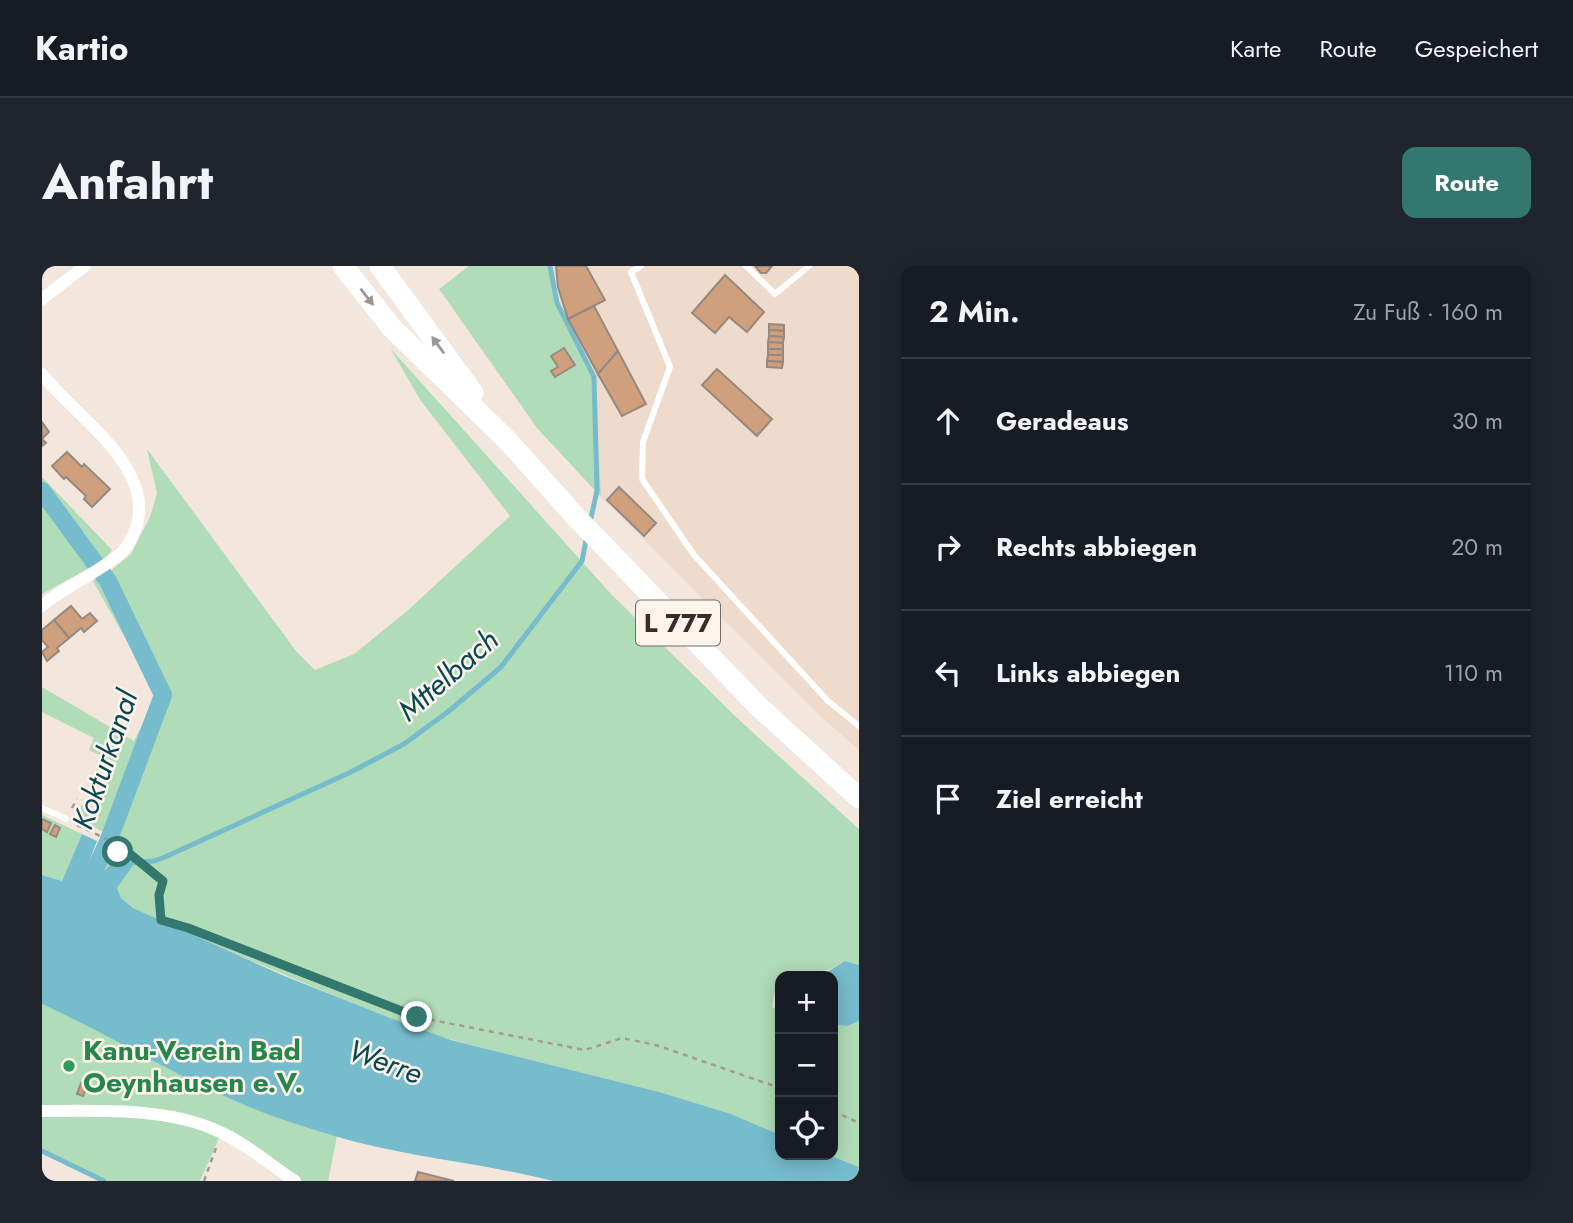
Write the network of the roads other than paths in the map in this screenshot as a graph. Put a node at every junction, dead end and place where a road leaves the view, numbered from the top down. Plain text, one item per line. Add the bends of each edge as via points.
1 (85, 266) edge
2 (343, 266) edge
3 (380, 266) edge
4 (641, 266) edge
5 (746, 266) edge
6 (809, 266) edge
7 (42, 299) edge
8 (42, 374) edge
9 (507, 440) junction
10 (47, 602) edge
11 (859, 726) edge
12 (859, 798) edge
13 (42, 808) edge
14 (66, 819) road end
15 (42, 1111) edge
16 (295, 1181) edge

1 - 7 street
2 -> 9 highway, L 777 via 392,328
9 -> 3 highway, L 777
4 - 11 lane via 631,272 670,367 643,442 642,479 694,555 828,701
5 - 6 lane via 775,294
8 - 10 street via 127,468 139,497 139,520 124,550
9 - 12 highway, L 777 via 758,706
13 - 14 lane
15 - 16 street via 122,1111 195,1123 222,1132

